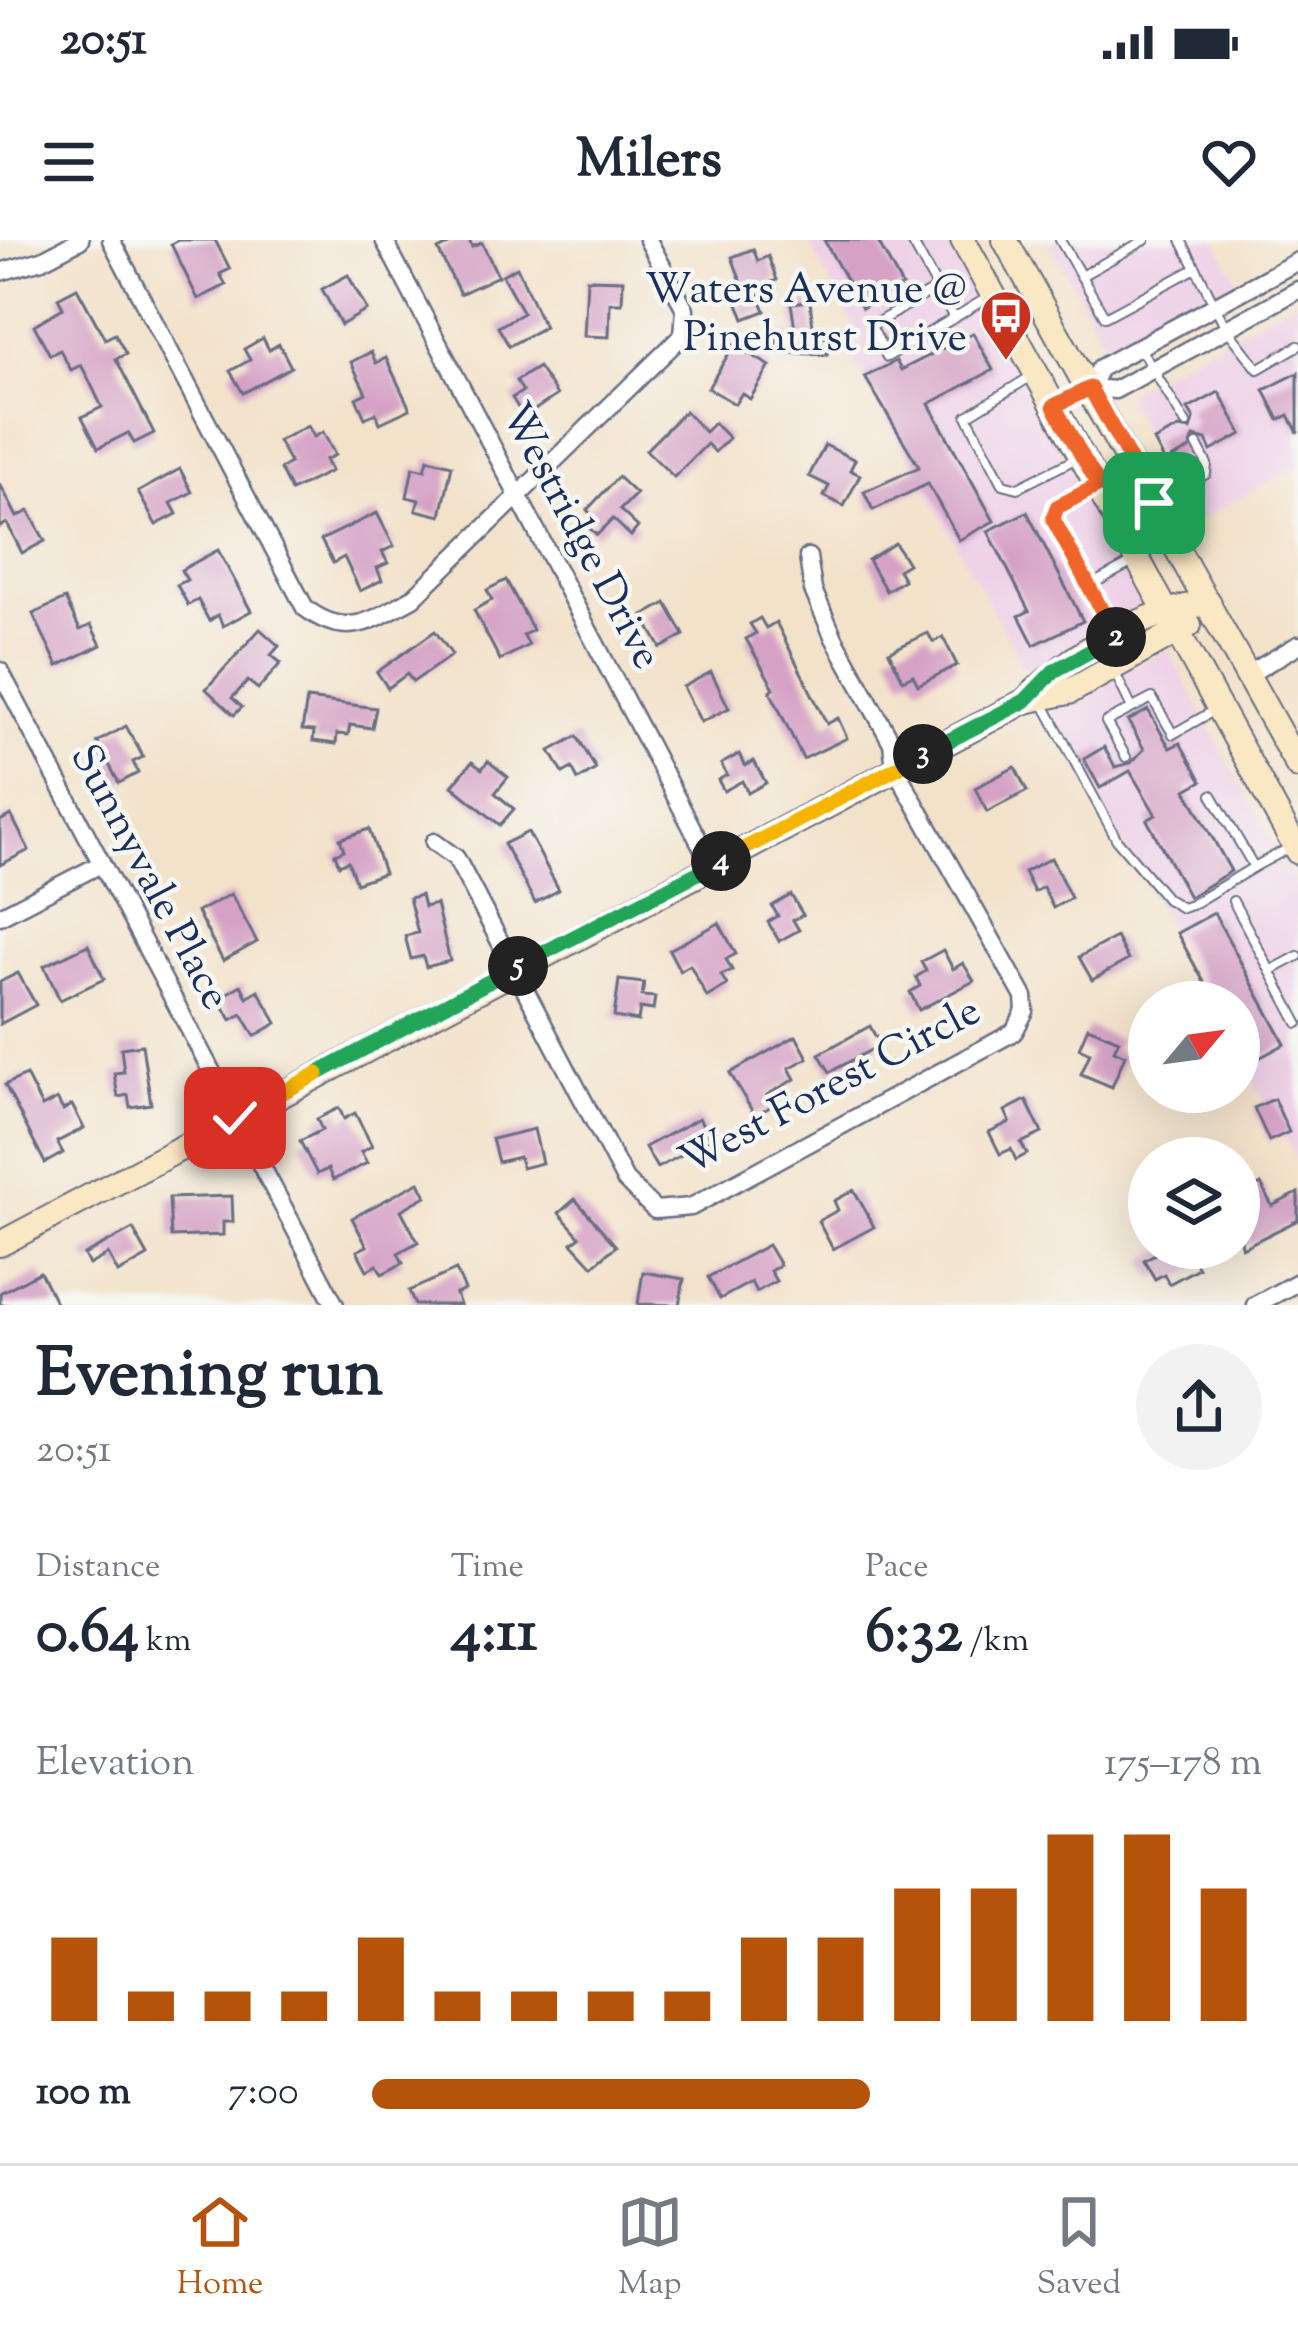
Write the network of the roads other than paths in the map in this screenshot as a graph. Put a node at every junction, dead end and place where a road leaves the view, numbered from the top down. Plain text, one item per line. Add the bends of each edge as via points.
1 (80, 240) edge
2 (112, 240) edge
3 (384, 240) edge
4 (648, 240) edge
5 (911, 240) edge
6 (963, 240) edge
7 (1005, 240) edge
8 (1060, 240) edge
9 (1145, 240) edge
10 (1181, 240) edge
11 (1298, 261) edge
12 (1196, 268) junction
13 (0, 272) edge
14 (1082, 275) junction
15 (938, 288) junction
16 (1298, 290) edge
17 (993, 294) junction
18 (1215, 307) junction
19 (954, 318) junction
20 (1226, 328) junction
21 (1298, 346) edge
22 (1139, 347) junction
23 (1152, 368) junction
24 (1037, 374) junction
25 (1090, 388) junction
26 (1054, 406) junction
27 (1186, 424) dead end
28 (1197, 445) dead end
29 (1082, 455) junction
30 (1099, 485) junction
31 (518, 497) junction
32 (1154, 503) junction
33 (808, 556) dead end
34 (1140, 559) junction
35 (1089, 586) junction
36 (1210, 603) junction
37 (1167, 608) junction
38 (1182, 634) junction
39 (1116, 637) junction
40 (1298, 645) edge
41 (1113, 669) junction
42 (0, 671) edge
43 (1249, 674) junction
44 (1033, 700) junction
45 (1222, 706) junction
46 (1132, 708) junction
47 (1126, 757) dead end
48 (1298, 766) edge
49 (896, 768) junction
50 (1212, 795) dead end
51 (434, 842) dead end
52 (1296, 848) edge
53 (99, 865) junction
54 (712, 866) junction
55 (1254, 868) junction
56 (1232, 902) dead end
57 (0, 916) edge
58 (1298, 956) edge
59 (516, 967) junction
60 (1270, 971) junction
61 (1298, 1023) edge
62 (235, 1118) junction
63 (0, 1244) edge
64 (1298, 1282) edge
65 (335, 1305) edge
66 (1256, 1305) edge

1 - 13 street
2 - 31 street via 305,608 328,626 367,623 412,598
3 - 31 street, Westridge Drive
4 - 31 street via 685,309 682,335
5 - 15 lane
6 - 17 street
7 - 25 street
8 - 14 lane
9 - 14 lane
10 - 12 lane
11 - 18 street
12 - 14 lane via 1105,317
12 - 18 lane
15 - 19 lane
15 - 19 lane via 871,326 887,357
16 - 20 street
17 - 19 lane
17 - 24 street
18 - 20 lane
18 - 22 street
20 - 21 lane via 1258,369
20 - 23 street
22 - 23 lane
22 - 25 street via 1100,368
23 - 25 street via 1114,390
23 - 27 lane
24 - 26 street
24 - 29 lane via 967,416 1003,484 1018,488
25 - 26 street
25 - 32 street
26 - 29 street
28 - 32 lane via 1206,474
29 - 30 street
30 - 34 street
30 - 35 lane via 1053,512
31 - 54 street, Westridge Drive
32 - 36 street
33 - 49 street, West Forest Circle via 813,590 892,743
34 - 35 lane
34 - 37 street
35 - 39 lane
36 - 37 street
36 - 38 street
36 - 43 street
37 - 38 street
37 - 39 street
38 - 41 street
38 - 45 street
39 - 44 street via 1054,671
40 - 43 street
41 - 44 street
41 - 46 lane
42 - 53 street, Sunnyvale Place
43 - 48 street
44 - 49 street
44 - 55 lane via 1117,840 1167,899 1191,905
45 - 46 lane via 1173,734 1152,698
45 - 52 street
46 - 47 lane via 1106,722
49 - 54 street
49 - 59 street, West Forest Circle via 1024,997 1019,1027 691,1207 656,1210 625,1180
50 - 55 lane
51 - 59 street, West Forest Circle via 456,858
52 - 55 lane
53 - 57 street
53 - 62 street, Sunnyvale Place
54 - 59 street
56 - 60 lane
58 - 60 lane
59 - 62 street
60 - 61 lane
62 - 63 street
62 - 65 street, Sunnyvale Place
64 - 66 street

